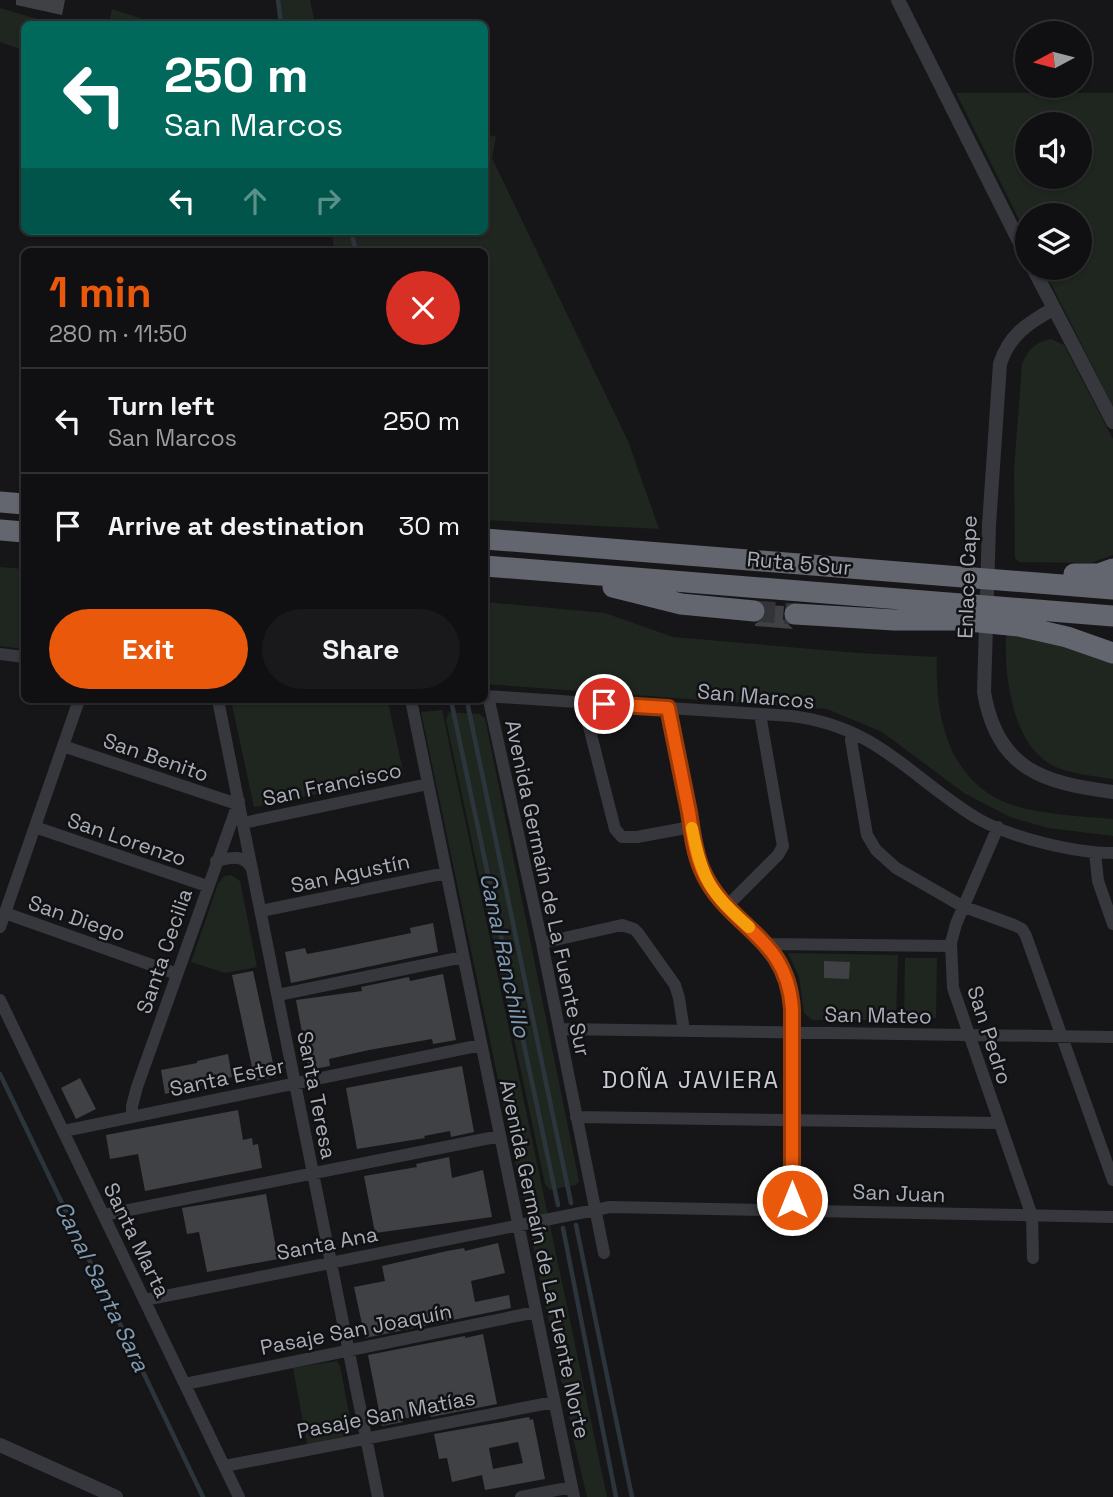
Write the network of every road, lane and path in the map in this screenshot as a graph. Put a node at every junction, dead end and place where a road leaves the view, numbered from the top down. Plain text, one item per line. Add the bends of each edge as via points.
1 (898, 0) edge
2 (1015, 233) edge
3 (1039, 280) edge
4 (1053, 309) junction
5 (1113, 422) edge
6 (0, 502) edge
7 (21, 504) edge
8 (0, 530) edge
9 (21, 532) edge
10 (488, 539) edge
11 (488, 566) edge
12 (1113, 569) edge
13 (540, 570) junction
14 (950, 576) junction
15 (1113, 589) edge
16 (754, 611) tunnel mouth
17 (795, 614) tunnel mouth
18 (1113, 616) edge
19 (1113, 653) edge
20 (0, 654) edge
21 (21, 657) edge
22 (488, 696) edge
23 (78, 703) edge
24 (219, 703) edge
25 (412, 703) edge
26 (488, 703) edge
27 (583, 703) junction
28 (668, 708) junction
29 (761, 713) junction
30 (851, 732) junction
31 (63, 746) junction
32 (428, 784) junction
33 (1113, 792) edge
34 (238, 802) junction
35 (243, 823) junction
36 (35, 827) junction
37 (691, 827) junction
38 (998, 827) junction
39 (1095, 853) junction
40 (1113, 853) edge
41 (216, 861) junction
42 (252, 869) junction
43 (446, 873) junction
44 (207, 886) junction
45 (962, 906) junction
46 (726, 907) junction
47 (261, 911) junction
48 (5, 913) junction
49 (1113, 924) edge
50 (0, 927) edge
51 (542, 943) junction
52 (767, 944) junction
53 (951, 946) junction
54 (463, 957) junction
55 (177, 974) junction
56 (278, 995) junction
57 (0, 1000) edge
58 (559, 1029) junction
59 (684, 1031) junction
60 (793, 1033) junction
61 (968, 1035) junction
62 (1062, 1036) junction
63 (1113, 1037) edge
64 (481, 1045) junction
65 (295, 1083) junction
66 (132, 1117) junction
67 (576, 1117) junction
68 (792, 1120) junction
69 (999, 1123) junction
70 (64, 1130) junction
71 (500, 1136) junction
72 (313, 1173) junction
73 (1113, 1180) edge
74 (792, 1209) junction
75 (595, 1210) junction
76 (104, 1215) junction
77 (1032, 1216) junction
78 (1113, 1217) edge
79 (518, 1225) junction
80 (604, 1253) dead end
81 (1033, 1258) dead end
82 (331, 1262) junction
83 (145, 1300) junction
84 (536, 1312) junction
85 (349, 1350) junction
86 (185, 1384) junction
87 (554, 1402) junction
88 (366, 1437) junction
89 (0, 1445) edge
90 (225, 1466) junction
91 (573, 1492) edge
92 (116, 1497) edge
93 (239, 1497) edge
94 (379, 1497) edge
95 (521, 1497) edge

1 - 2 street
3 - 4 street
4 - 5 street
4 - 33 street, Enlace Cape via 1015,335 1000,364 984,692 996,731 1032,771 1056,783
6 - 7 highway
8 - 9 highway
10 - 14 highway, Ruta 5 Sur
11 - 13 highway, Ruta 5 Sur
12 - 14 highway via 1087,575 991,570
13 - 16 highway via 681,604
13 - 18 highway, Ruta 5 Sur
14 - 15 highway, Ruta 5 Sur
17 - 19 highway via 1019,625
20 - 21 street
22 - 27 street, San Marcos
23 - 31 street
24 - 34 street, Santa Teresa
25 - 32 street, Avenida Germaín de La Fuente Norte
26 - 51 street, Avenida Germaín de La Fuente Sur
27 - 28 street, San Marcos
27 - 37 street via 615,829 622,837 636,837
28 - 29 street, San Marcos
28 - 37 street
29 - 30 street, San Marcos via 816,719
29 - 46 street via 783,846
30 - 38 street, San Marcos via 877,744 933,788
30 - 45 street via 870,842 896,868
31 - 34 street, San Benito
31 - 36 street
32 - 35 street, San Francisco
32 - 43 street, Avenida Germaín de La Fuente Norte
34 - 35 street, Santa Teresa
34 - 41 street, Santa Cecilia
35 - 42 street, Santa Teresa
36 - 44 street, San Lorenzo
36 - 48 street
37 - 46 street via 701,867
38 - 39 street, San Marcos via 1050,845
38 - 45 street, San Pedro
39 - 40 street, San Marcos
39 - 49 street via 1098,881
41 - 42 street via 238,858
41 - 44 street, Santa Cecilia
42 - 47 street, Santa Teresa
43 - 47 street, San Agustín
43 - 54 street, Avenida Germaín de La Fuente Norte
44 - 55 street, Santa Cecilia
45 - 53 street, San Pedro
45 - 62 street via 1022,929
46 - 52 street
47 - 56 street, Santa Teresa
48 - 50 street
48 - 55 street, San Diego
51 - 58 street, Avenida Germaín de La Fuente Sur
51 - 59 street via 622,925 634,929 675,985
52 - 53 street
52 - 60 street via 789,985
53 - 61 street, San Pedro via 953,988
54 - 56 street
54 - 64 street, Avenida Germaín de La Fuente Norte
55 - 66 street, Santa Cecilia via 137,1087
56 - 65 street, Santa Teresa
57 - 70 street, Santa Marta
58 - 59 street, San Mateo
58 - 67 street, Avenida Germaín de La Fuente Sur
59 - 60 street, San Mateo
60 - 61 street, San Mateo
60 - 68 street
61 - 62 street, San Mateo
61 - 69 street, San Pedro
62 - 63 street, San Mateo
62 - 73 street
64 - 65 street, Santa Ester
64 - 71 street, Avenida Germaín de La Fuente Norte
65 - 66 street, Santa Ester
65 - 72 street, Santa Teresa
66 - 70 street, Santa Ester
67 - 68 street
67 - 75 street, Avenida Germaín de La Fuente Sur
68 - 69 street
68 - 74 street
69 - 77 street, San Pedro
70 - 76 street, Santa Marta
71 - 72 street
71 - 79 street, Avenida Germaín de La Fuente Norte
72 - 76 street
72 - 82 street, Santa Teresa
74 - 75 street, San Juan via 629,1206
74 - 77 street, San Juan
75 - 79 street, San Juan
75 - 80 street, Avenida Germaín de La Fuente Sur
76 - 83 street, Santa Marta
77 - 78 street, San Juan
77 - 81 street, San Pedro
79 - 82 street, Santa Ana
79 - 84 street, Avenida Germaín de La Fuente Norte
82 - 83 street, Santa Ana
82 - 85 street, Santa Teresa
83 - 86 street, Santa Marta
84 - 85 street, Pasaje San Joaquín
84 - 87 street, Avenida Germaín de La Fuente Norte
85 - 86 street, Pasaje San Joaquín
85 - 88 street, Santa Teresa
86 - 90 street, Santa Marta
87 - 88 street, Pasaje San Matías
87 - 91 street, Avenida Germaín de La Fuente Norte
88 - 90 street, Pasaje San Matías
88 - 94 street, Santa Teresa
89 - 92 street
90 - 93 street, Santa Marta
91 - 95 street

